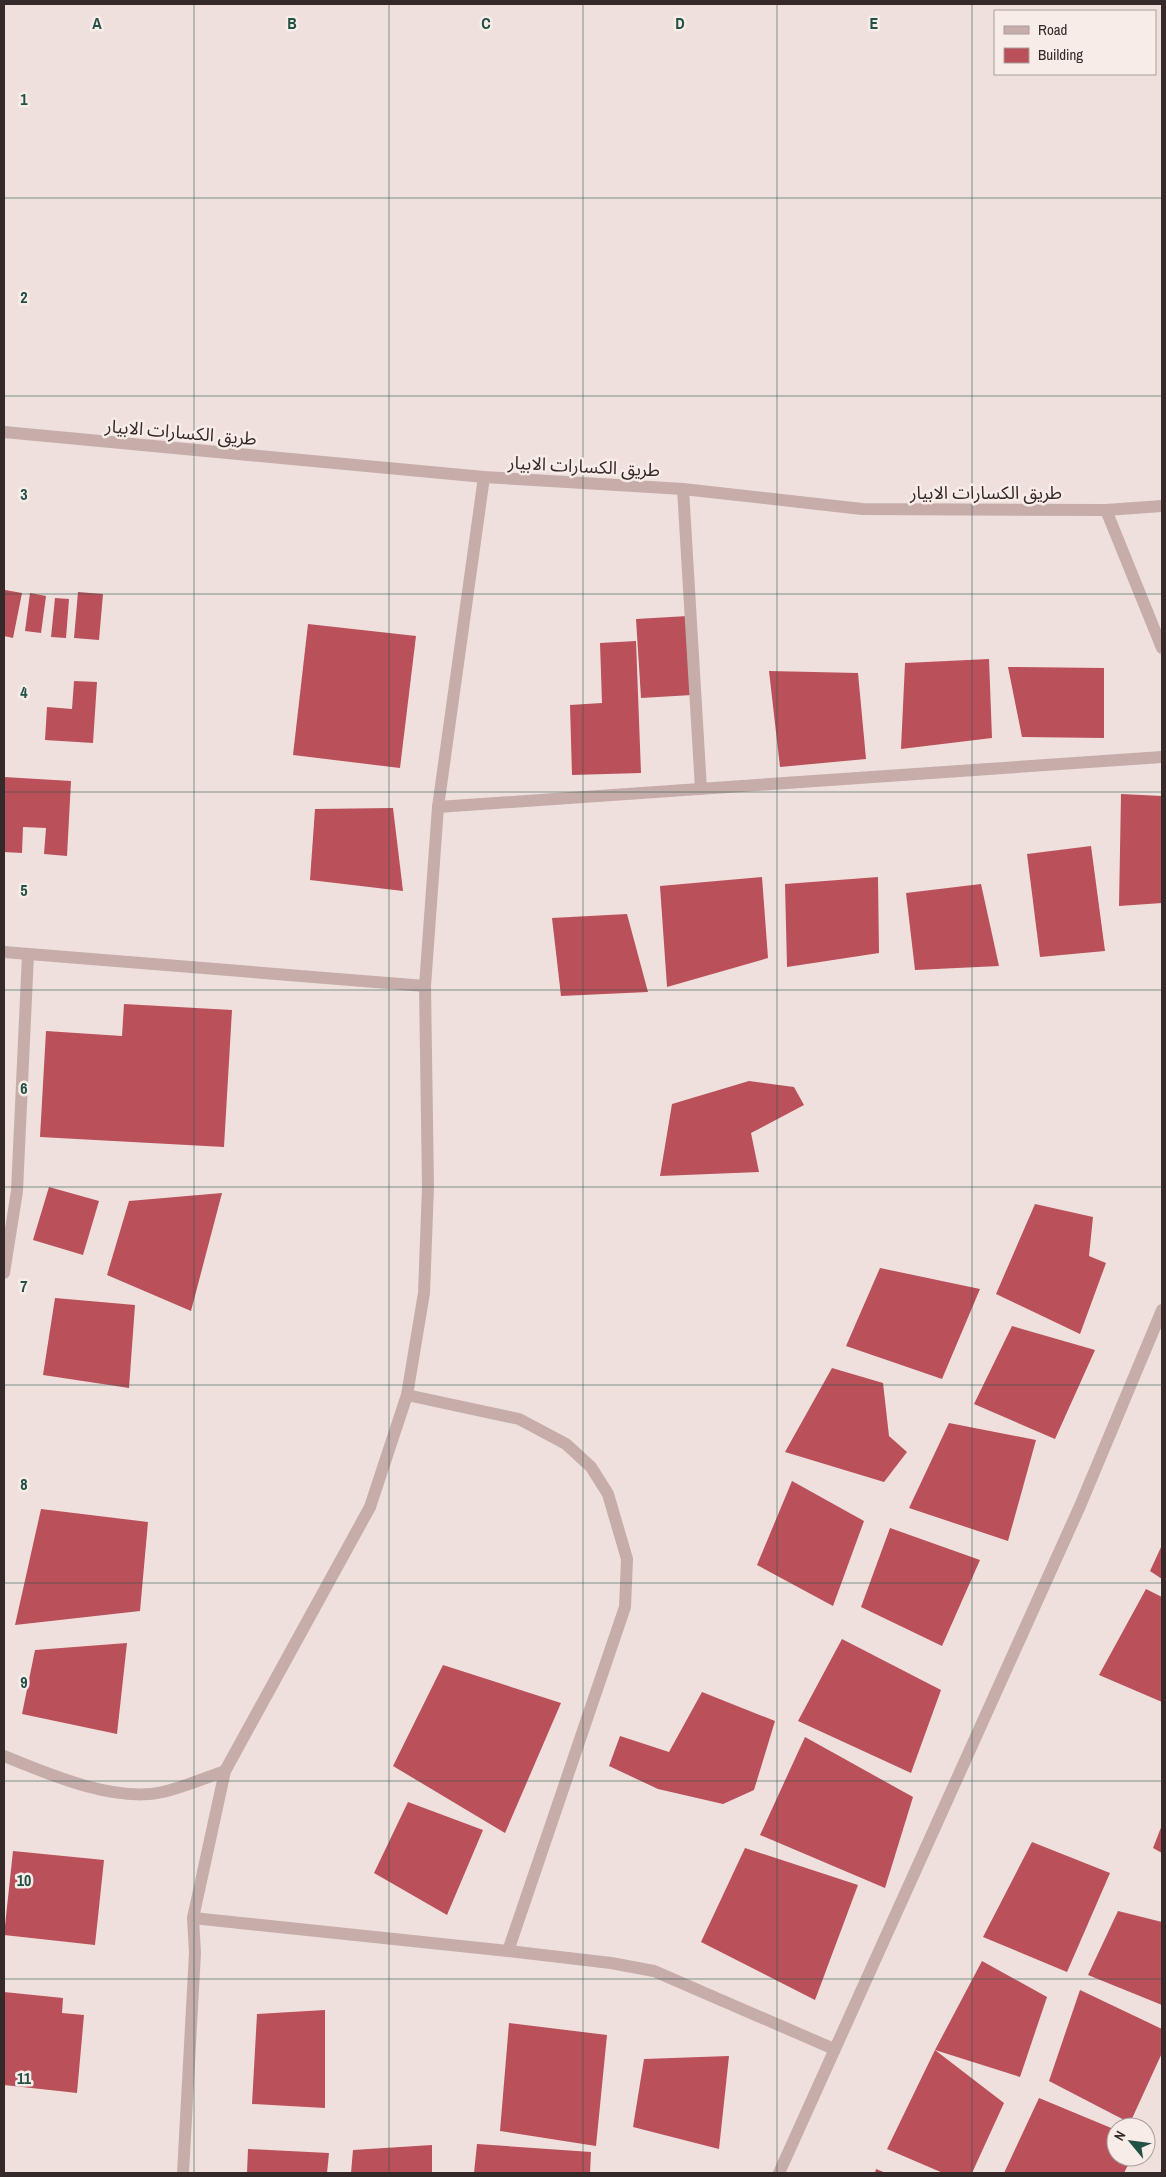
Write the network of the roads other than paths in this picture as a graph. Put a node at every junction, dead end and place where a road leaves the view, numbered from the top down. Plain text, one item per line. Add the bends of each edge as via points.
1 (4, 432) edge
2 (484, 477) junction
3 (683, 489) junction
4 (1162, 506) edge
5 (1106, 510) junction
6 (1162, 648) edge
7 (1162, 757) edge
8 (701, 789) junction
9 (438, 806) junction
10 (4, 952) edge
11 (28, 955) junction
12 (425, 986) junction
13 (4, 1273) edge
14 (1162, 1310) edge
15 (407, 1395) junction
16 (4, 1756) edge
17 (225, 1771) junction
18 (193, 1918) junction
19 (508, 1951) junction
20 (834, 2049) junction
21 (183, 2173) edge
22 (779, 2173) edge

1 - 2 street, طريق الكسارات الابيار
2 - 3 street, طريق الكسارات الابيار
2 - 9 street
3 - 5 street, طريق الكسارات الابيار via 862,508
3 - 8 street
4 - 5 street, طريق الكسارات الابيار
5 - 6 street
7 - 8 street
8 - 9 street
9 - 12 street
10 - 11 street
11 - 12 street
11 - 13 street via 17,1192
12 - 15 street via 428,1187 424,1293
14 - 20 street via 1080,1506
15 - 17 street via 370,1507
15 - 19 street via 519,1419 566,1444 591,1467 608,1494 627,1559 625,1607
16 - 17 street via 63,1779 125,1794 162,1792
17 - 18 street
18 - 19 street
18 - 21 street via 195,1953
19 - 20 street via 654,1971
20 - 22 street

